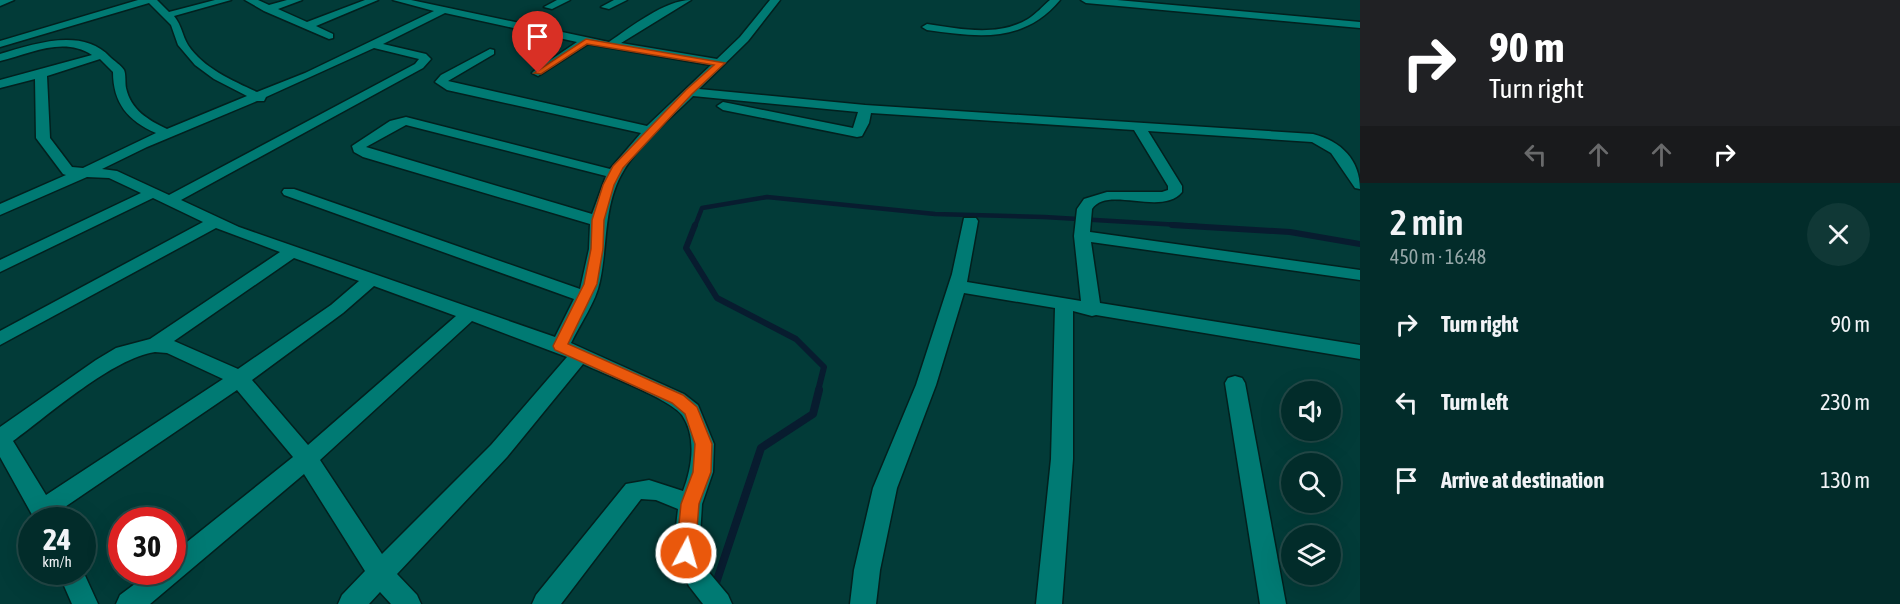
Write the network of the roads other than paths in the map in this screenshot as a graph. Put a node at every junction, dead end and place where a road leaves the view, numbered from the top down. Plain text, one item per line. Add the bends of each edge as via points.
1 (9, 0) edge
2 (150, 0) edge
3 (226, 0) edge
4 (250, 0) edge
5 (297, 0) edge
6 (373, 0) edge
7 (398, 0) edge
8 (565, 0) edge
9 (622, 0) edge
10 (686, 0) edge
11 (775, 0) edge
12 (1055, 0) edge
13 (1086, 0) edge
14 (1180, 0) edge
15 (0, 3) edge
16 (549, 7) dead end
17 (606, 7) dead end
18 (1171, 8) junction
19 (267, 9) junction
20 (444, 10) junction
21 (167, 15) junction
22 (1360, 25) edge
23 (307, 26) junction
24 (927, 27) dead end
25 (329, 36) dead end
26 (586, 41) junction
27 (0, 44) edge
28 (375, 45) junction
29 (610, 46) junction
30 (490, 52) dead end
31 (103, 56) junction
32 (0, 58) edge
33 (721, 63) junction
34 (538, 73) dead end
35 (41, 74) junction
36 (0, 84) edge
37 (686, 95) junction
38 (260, 98) junction
39 (866, 109) junction
40 (1139, 127) junction
41 (651, 131) junction
42 (168, 134) junction
43 (85, 172) junction
44 (614, 174) junction
45 (1360, 185) edge
46 (289, 192) dead end
47 (152, 194) junction
48 (169, 201) junction
49 (0, 210) edge
50 (598, 220) junction
51 (970, 221) dead end
52 (215, 222) junction
53 (1082, 223) junction
54 (293, 251) junction
55 (0, 267) edge
56 (1360, 275) edge
57 (372, 279) junction
58 (957, 286) junction
59 (585, 297) junction
60 (1064, 305) junction
61 (1092, 310) junction
62 (469, 314) junction
63 (0, 339) edge
64 (155, 345) junction
65 (570, 351) junction
66 (1360, 352) edge
67 (238, 378) junction
68 (1235, 383) dead end
69 (1, 437) edge
70 (307, 459) junction
71 (690, 504) junction
72 (40, 507) edge
73 (56, 507) edge
74 (186, 559) edge
75 (381, 574) junction
76 (77, 585) edge
77 (153, 585) edge
78 (85, 604) edge
79 (129, 604) edge
80 (351, 604) edge
81 (408, 604) edge
82 (545, 604) edge
83 (719, 604) edge
84 (863, 604) edge
85 (1049, 604) edge
86 (1273, 604) edge

1 - 15 street
2 - 21 street
2 - 27 street
3 - 21 street
4 - 19 street
5 - 19 street
6 - 23 street
7 - 20 street
8 - 16 street
9 - 17 street
10 - 29 street
11 - 33 street
12 - 24 street via 1034,20 1017,28 977,34
13 - 18 street
14 - 18 street
18 - 22 street
19 - 23 street
20 - 26 street
20 - 28 street
21 - 38 street via 178,29 182,44 204,68
23 - 25 street
26 - 29 street
26 - 34 street
28 - 38 street
28 - 48 street via 425,59 419,66
29 - 33 street
30 - 41 street via 441,82
31 - 32 street via 66,41
31 - 35 street
31 - 42 street via 119,71 118,86 133,115
33 - 37 street
35 - 36 street
35 - 43 street via 43,138 68,171
37 - 39 street
37 - 39 street via 857,133
37 - 41 street
38 - 42 street
39 - 40 street
40 - 45 street via 1317,139 1336,148
40 - 53 street via 1175,192 1162,197 1101,197 1088,203
41 - 44 street
42 - 43 street
43 - 47 street via 112,174
43 - 49 street
44 - 50 street
44 - 50 street via 406,121 359,146 368,154
46 - 59 street
47 - 48 street
47 - 55 street
48 - 52 street
50 - 59 street via 597,249
51 - 58 street
52 - 54 street
52 - 63 street
53 - 56 street
53 - 61 street
54 - 57 street
54 - 64 street
57 - 62 street
57 - 67 street via 337,309
58 - 60 street
58 - 84 street via 926,386 885,488
59 - 65 street
60 - 61 street
60 - 85 street via 1062,459
61 - 66 street
62 - 65 street
62 - 70 street
64 - 67 street via 171,346
64 - 69 street via 141,347 103,365
65 - 71 street via 677,399 691,411 704,444 702,472
65 - 75 street via 499,451
67 - 70 street
67 - 73 street
68 - 86 street
69 - 72 street
70 - 74 street
70 - 75 street
71 - 82 street via 653,489 634,491
71 - 83 street via 686,553 698,578
75 - 80 street
75 - 81 street
76 - 78 street
77 - 79 street

